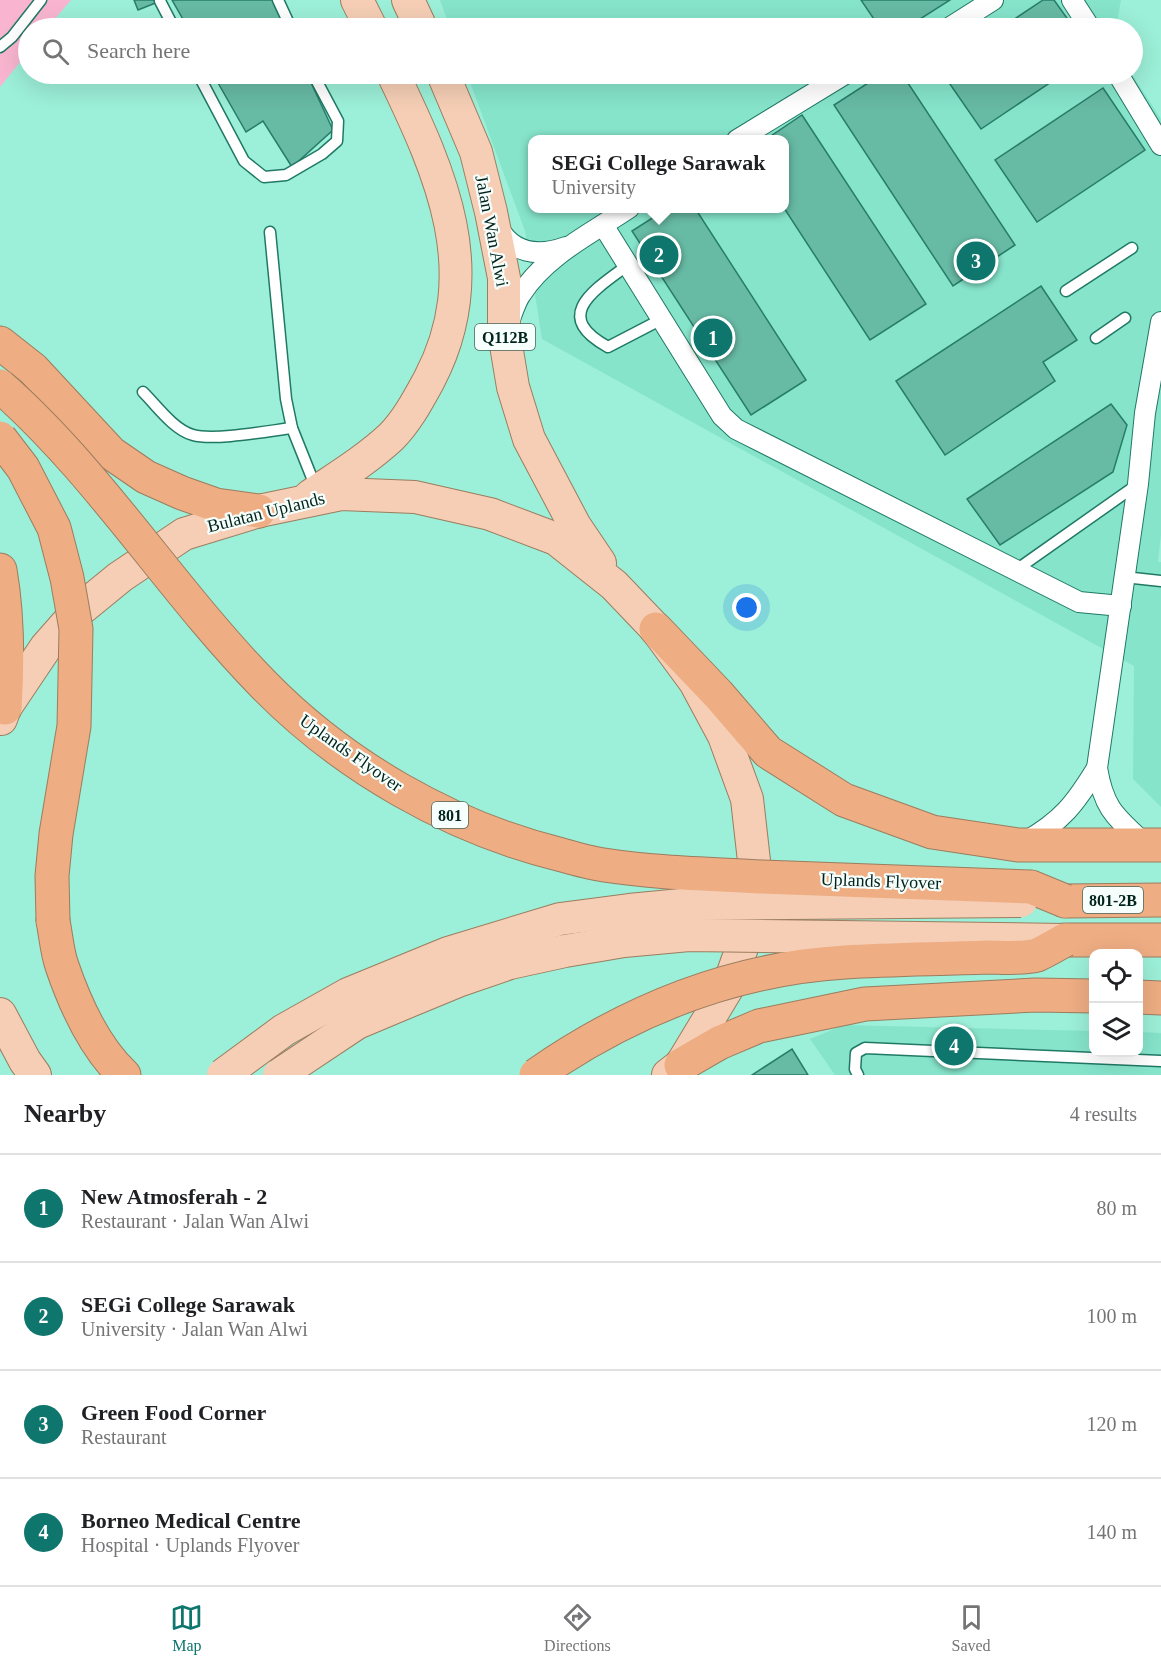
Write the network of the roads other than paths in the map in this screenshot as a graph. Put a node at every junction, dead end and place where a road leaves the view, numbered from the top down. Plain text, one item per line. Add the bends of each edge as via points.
1 (42, 0) edge
2 (278, 0) edge
3 (357, 0) edge
4 (408, 0) edge
5 (993, 0) edge
6 (1072, 0) edge
7 (160, 1) edge
8 (31, 18) edge
9 (169, 18) edge
10 (286, 18) edge
11 (366, 18) edge
12 (416, 18) edge
13 (965, 18) edge
14 (1084, 18) edge
15 (18, 33) edge
16 (0, 47) edge
17 (203, 84) edge
18 (318, 84) edge
19 (398, 84) edge
20 (447, 84) edge
21 (829, 84) edge
22 (1124, 84) edge
23 (745, 135) edge
24 (1161, 145) edge
25 (491, 212) junction
26 (621, 213) edge
27 (603, 225) junction
28 (270, 232) dead end
29 (572, 245) junction
30 (1132, 248) dead end
31 (628, 265) junction
32 (1066, 291) dead end
33 (1125, 318) dead end
34 (662, 319) junction
35 (1161, 322) edge
36 (504, 333) junction
37 (1096, 338) dead end
38 (0, 343) edge
39 (0, 386) edge
40 (143, 392) dead end
41 (292, 428) junction
42 (0, 438) edge
43 (1138, 484) junction
44 (309, 496) junction
45 (259, 511) junction
46 (0, 570) edge
47 (1016, 570) junction
48 (1124, 577) junction
49 (1161, 581) edge
50 (614, 585) junction
51 (1121, 606) junction
52 (656, 629) junction
53 (2, 715) edge
54 (1097, 768) junction
55 (1018, 845) junction
56 (1153, 845) edge
57 (1161, 900) edge
58 (1065, 901) junction
59 (1065, 940) junction
60 (1161, 940) edge
61 (1089, 996) edge
62 (1143, 997) edge
63 (1161, 998) edge
64 (0, 1014) edge
65 (1161, 1061) edge
66 (29, 1070) edge
67 (674, 1070) edge
68 (124, 1075) edge
69 (223, 1075) edge
70 (279, 1075) edge
71 (536, 1075) edge
72 (858, 1075) edge

1 - 8 lane
2 - 10 lane
3 - 11 main road
4 - 12 main road
5 - 13 street
6 - 14 street
7 - 9 lane
15 - 16 lane
17 - 18 lane via 244,161 264,177 286,175 337,141 338,122
19 - 44 main road via 425,140 447,205 454,240 455,293 450,329 416,405 392,435 368,457
20 - 25 main road, Jalan Wan Alwi / Q112B via 476,152
21 - 23 street
22 - 24 street
25 - 29 street via 503,237 530,253 551,253
25 - 36 main road, Jalan Wan Alwi / Q112B via 504,278
26 - 27 street
27 - 29 street
27 - 31 street
28 - 41 lane
29 - 36 street via 539,271 520,295
30 - 32 lane
31 - 34 street
31 - 34 lane via 596,288 580,310 579,321 595,340 608,347
33 - 37 lane
34 - 47 street via 722,416 736,429
35 - 43 street via 1145,413
36 - 50 main road, Jalan Wan Alwi / Q112B via 513,387 529,439 576,526
38 - 45 highway via 33,369 111,453 146,477 216,505
39 - 58 highway, Uplands Flyover / 801, bridge via 80,468 265,686 317,733 380,778 456,818 525,846 601,865 683,873 1031,887
40 - 41 lane via 177,426 192,435 211,437
41 - 44 lane
42 - 68 highway, bridge via 22,468 54,528 76,629 74,726 56,834 53,921 62,964 77,1003 96,1040
43 - 47 lane
43 - 48 street
44 - 45 main road, Bulatan Uplands
44 - 50 main road, Bulatan Uplands via 415,497 490,514 556,539
45 - 53 main road, Bulatan Uplands via 184,534 120,578 76,613 46,647
46 - 53 highway via 8,656
47 - 51 street via 1079,602
48 - 49 lane
48 - 51 street
50 - 52 main road, Bulatan Uplands
51 - 54 street
52 - 55 highway via 768,752 844,800 932,832
52 - 67 main road, Bulatan Uplands via 695,682 724,736 747,799 754,861 749,928 728,987
54 - 55 street via 1074,805
54 - 56 street via 1100,786 1116,818
55 - 56 highway
57 - 58 highway, 801-2B
58 - 69 main road, Uplands Flyover, bridge via 692,904 560,919 448,953 348,994 284,1030
59 - 60 highway
59 - 70 main road, bridge via 688,935 565,951 510,963 357,1023
59 - 71 highway, bridge via 1035,956 844,962 747,976 696,991 636,1016 567,1053
61 - 67 highway via 866,1004 759,1026 719,1043
62 - 63 highway
64 - 66 main road
65 - 72 lane via 865,1048 856,1053

